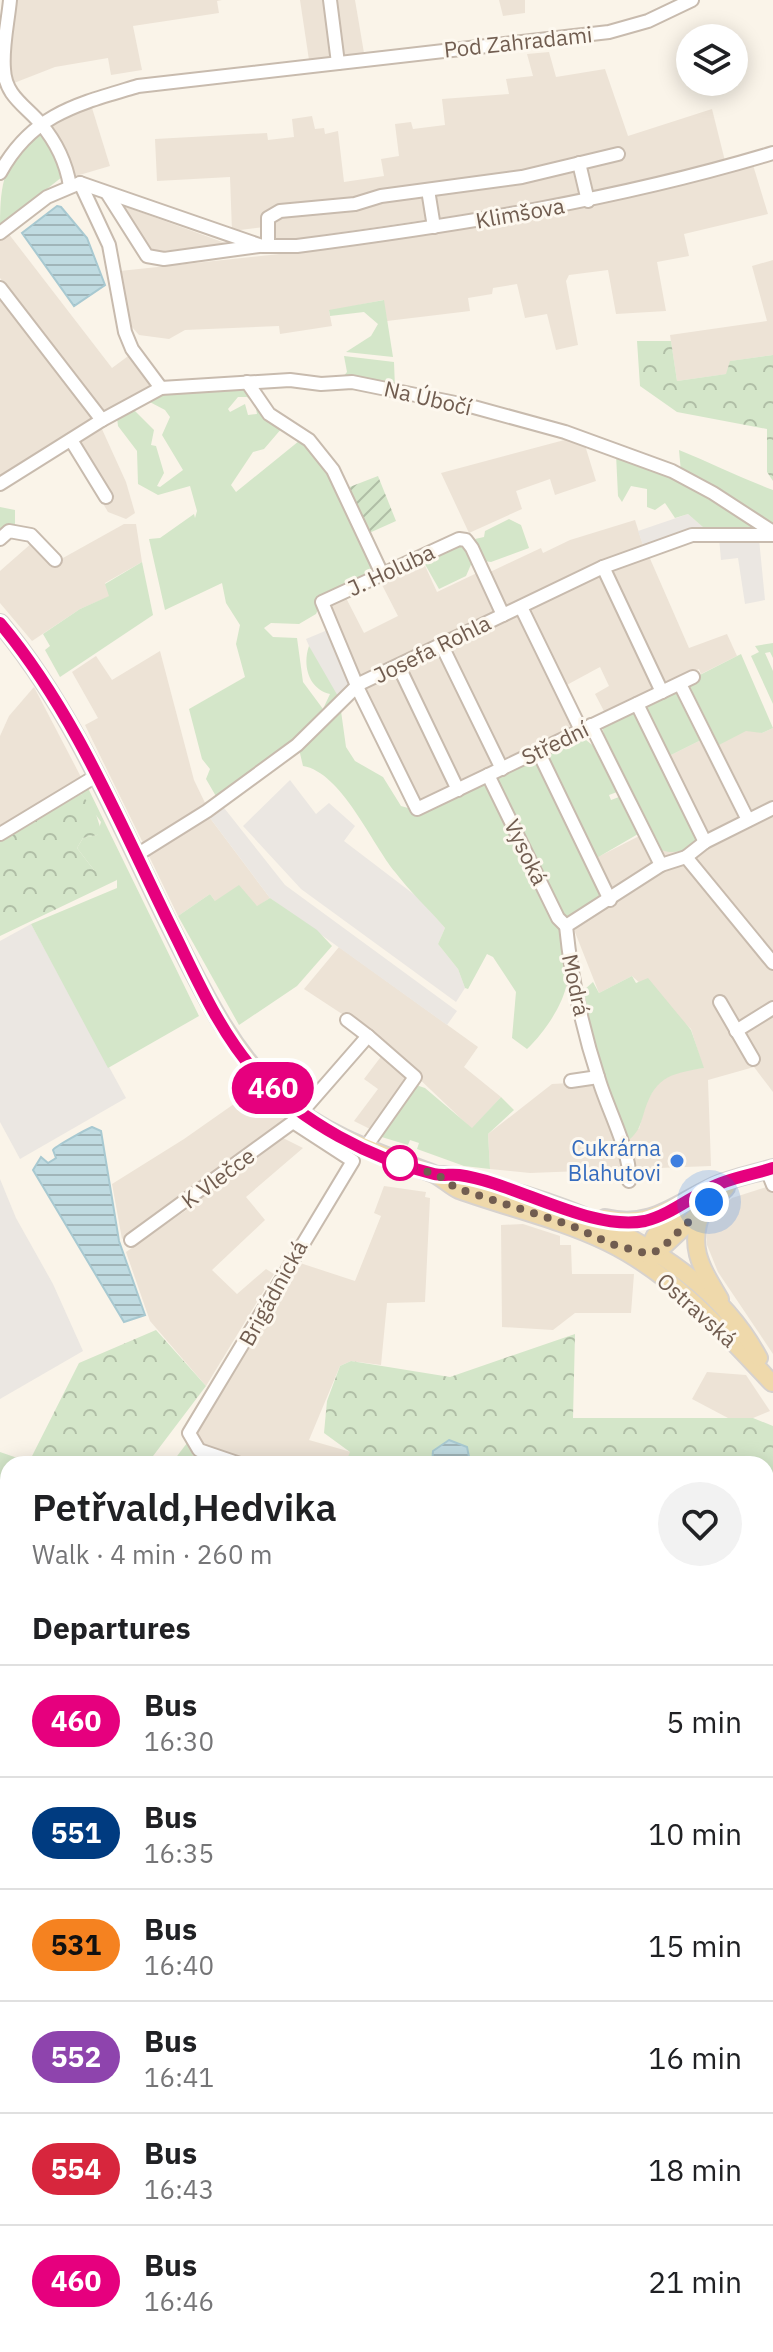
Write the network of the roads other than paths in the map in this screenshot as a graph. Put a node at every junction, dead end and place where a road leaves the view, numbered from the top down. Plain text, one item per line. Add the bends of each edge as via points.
1 (10, 0) edge
2 (330, 0) edge
3 (692, 0) edge
4 (338, 63) junction
5 (40, 122) junction
6 (773, 153) edge
7 (618, 154) dead end
8 (579, 163) junction
9 (0, 173) edge
10 (75, 184) junction
11 (428, 190) junction
12 (107, 193) junction
13 (588, 201) junction
14 (434, 227) junction
15 (0, 233) edge
16 (265, 246) junction
17 (0, 288) edge
18 (247, 382) junction
19 (161, 388) junction
20 (102, 420) junction
21 (71, 440) junction
22 (0, 484) edge
23 (106, 497) dead end
24 (773, 534) edge
25 (0, 539) edge
26 (55, 560) dead end
27 (603, 567) junction
28 (382, 574) junction
29 (521, 607) junction
30 (503, 615) junction
31 (0, 623) edge
32 (442, 646) junction
33 (399, 667) junction
34 (693, 677) dead end
35 (359, 684) junction
36 (680, 684) junction
37 (662, 692) junction
38 (637, 704) junction
39 (586, 727) junction
40 (538, 751) junction
41 (502, 769) junction
42 (488, 775) junction
43 (96, 776) junction
44 (458, 790) junction
45 (773, 808) edge
46 (748, 820) junction
47 (0, 834) edge
48 (705, 842) junction
49 (135, 856) junction
50 (686, 857) junction
51 (661, 865) junction
52 (610, 900) junction
53 (566, 926) junction
54 (773, 963) edge
55 (720, 1002) dead end
56 (773, 1008) edge
57 (347, 1020) dead end
58 (736, 1031) junction
59 (368, 1036) junction
60 (753, 1059) dead end
61 (598, 1077) junction
62 (571, 1081) dead end
63 (298, 1117) junction
64 (365, 1148) junction
65 (771, 1174) edge
66 (438, 1175) junction
67 (741, 1178) junction
68 (629, 1181) dead end
69 (686, 1203) junction
70 (706, 1206) junction
71 (584, 1215) junction
72 (131, 1240) dead end
73 (611, 1244) junction
74 (650, 1252) junction
75 (656, 1273) junction
76 (731, 1317) junction
77 (772, 1384) edge
78 (217, 1456) edge

1 - 5 street via 4,70 12,97
2 - 4 street
3 - 4 street, Pod Zahradami via 609,32
4 - 5 street, Pod Zahradami via 138,86
5 - 9 street
5 - 10 street
6 - 13 street, Klimšova
7 - 8 street
8 - 11 street
8 - 13 street
10 - 12 street, Klimšova
10 - 15 street via 47,197
10 - 19 street via 109,245 132,349
11 - 14 street
11 - 16 street via 280,211 268,218
12 - 16 street, Klimšova
12 - 16 street, Klimšova via 147,256 164,259
13 - 14 street, Klimšova
14 - 16 street, Klimšova
17 - 20 street
18 - 19 street, Na Úbočí
18 - 24 street, Na Úbočí via 352,382 565,432 672,471
18 - 28 street via 269,414 309,440 333,470
19 - 20 street, Na Úbočí
20 - 21 street, Na Úbočí
21 - 22 street, Na Úbočí
21 - 23 street
24 - 27 street, Josefa Rohla via 692,535
25 - 26 street via 9,531 31,535
27 - 29 street, Josefa Rohla
27 - 37 street
28 - 30 street, J. Holuba via 466,540
28 - 35 street, J. Holuba via 322,602
29 - 30 street, Josefa Rohla
29 - 39 street
30 - 32 street, Josefa Rohla
31 - 43 main road, Ostravská via 52,693
32 - 33 street, Josefa Rohla
32 - 41 street
33 - 35 street, Josefa Rohla
33 - 44 street
34 - 36 street, Střední
35 - 44 street, Střední via 417,809
35 - 49 street, Josefa Rohla via 297,745
36 - 37 street, Střední
36 - 46 street
37 - 38 street, Střední
38 - 39 street, Střední
38 - 48 street
39 - 40 street, Střední
39 - 51 street
40 - 41 street, Střední
40 - 52 street
41 - 42 street, Střední
42 - 44 street, Střední
42 - 53 street, Vysoká
43 - 47 street
43 - 49 main road, Ostravská
45 - 46 street, Modrá
46 - 48 street, Modrá
48 - 50 street, Modrá
49 - 63 main road, Ostravská via 214,1013 257,1073
50 - 51 street, Modrá
50 - 54 street
51 - 52 street, Modrá
52 - 53 street, Modrá
53 - 61 street, Modrá
55 - 58 street
56 - 58 street
57 - 59 street
58 - 60 street
59 - 63 street
59 - 64 street via 415,1077
61 - 62 street
61 - 68 street, Modrá via 628,1157
63 - 64 main road, Ostravská
63 - 72 street, K Vlečce
63 - 78 street, Brigádnická via 353,1161 189,1433 199,1450
64 - 66 main road, Ostravská
65 - 67 main road
66 - 71 main road, Ostravská via 460,1175
66 - 73 main road, Ostravská via 456,1188
67 - 69 main road via 713,1186
67 - 70 main road
69 - 71 main road via 640,1221
69 - 74 main road via 656,1234
70 - 74 main road
70 - 76 main road via 694,1235 695,1253
71 - 74 main road, Ostravská
73 - 74 main road
73 - 75 main road, Ostravská
74 - 75 main road
74 - 76 main road, Ostravská
75 - 77 main road, Ostravská via 699,1307
76 - 77 main road, Ostravská

